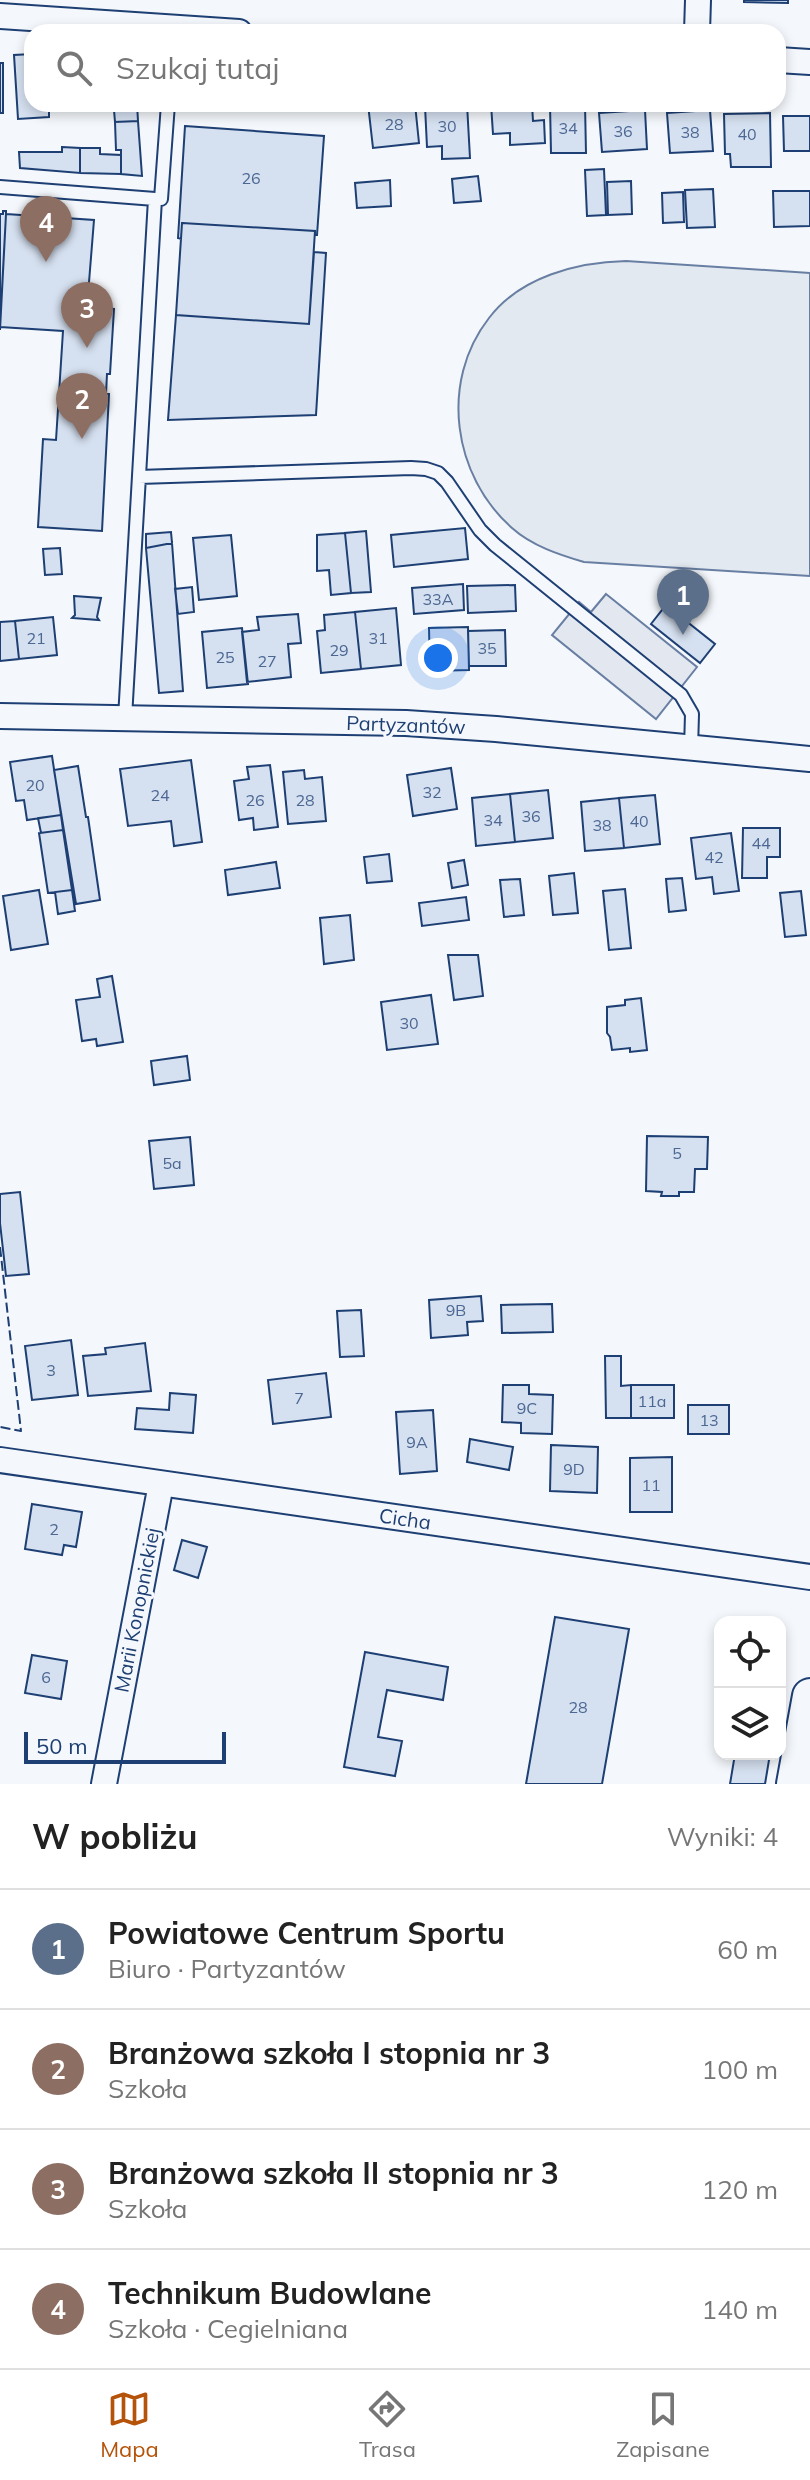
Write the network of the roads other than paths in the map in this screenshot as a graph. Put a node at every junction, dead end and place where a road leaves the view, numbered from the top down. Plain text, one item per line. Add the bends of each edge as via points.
1 (698, 0) edge
2 (0, 16) edge
3 (99, 24) edge
4 (697, 24) edge
5 (786, 60) edge
6 (810, 62) edge
7 (167, 112) edge
8 (0, 187) edge
9 (155, 199) junction
10 (139, 477) junction
11 (0, 716) edge
12 (125, 718) junction
13 (691, 749) junction
14 (810, 759) edge
15 (0, 1460) edge
16 (161, 1484) junction
17 (810, 1577) edge
18 (810, 1696) edge
19 (104, 1784) edge
20 (794, 1784) edge

1 - 4 street
2 - 3 street
5 - 6 street
7 - 9 lane via 161,199
8 - 9 lane
9 - 10 lane
10 - 12 lane
10 - 13 lane via 411,468 438,473 495,545 681,695 692,714
11 - 12 street, Partyzantów
12 - 13 street, Partyzantów via 436,725
13 - 14 street, Partyzantów
15 - 16 street, Cicha
16 - 17 street, Cicha
16 - 19 street, Marii Konopnickiej
18 - 20 street

